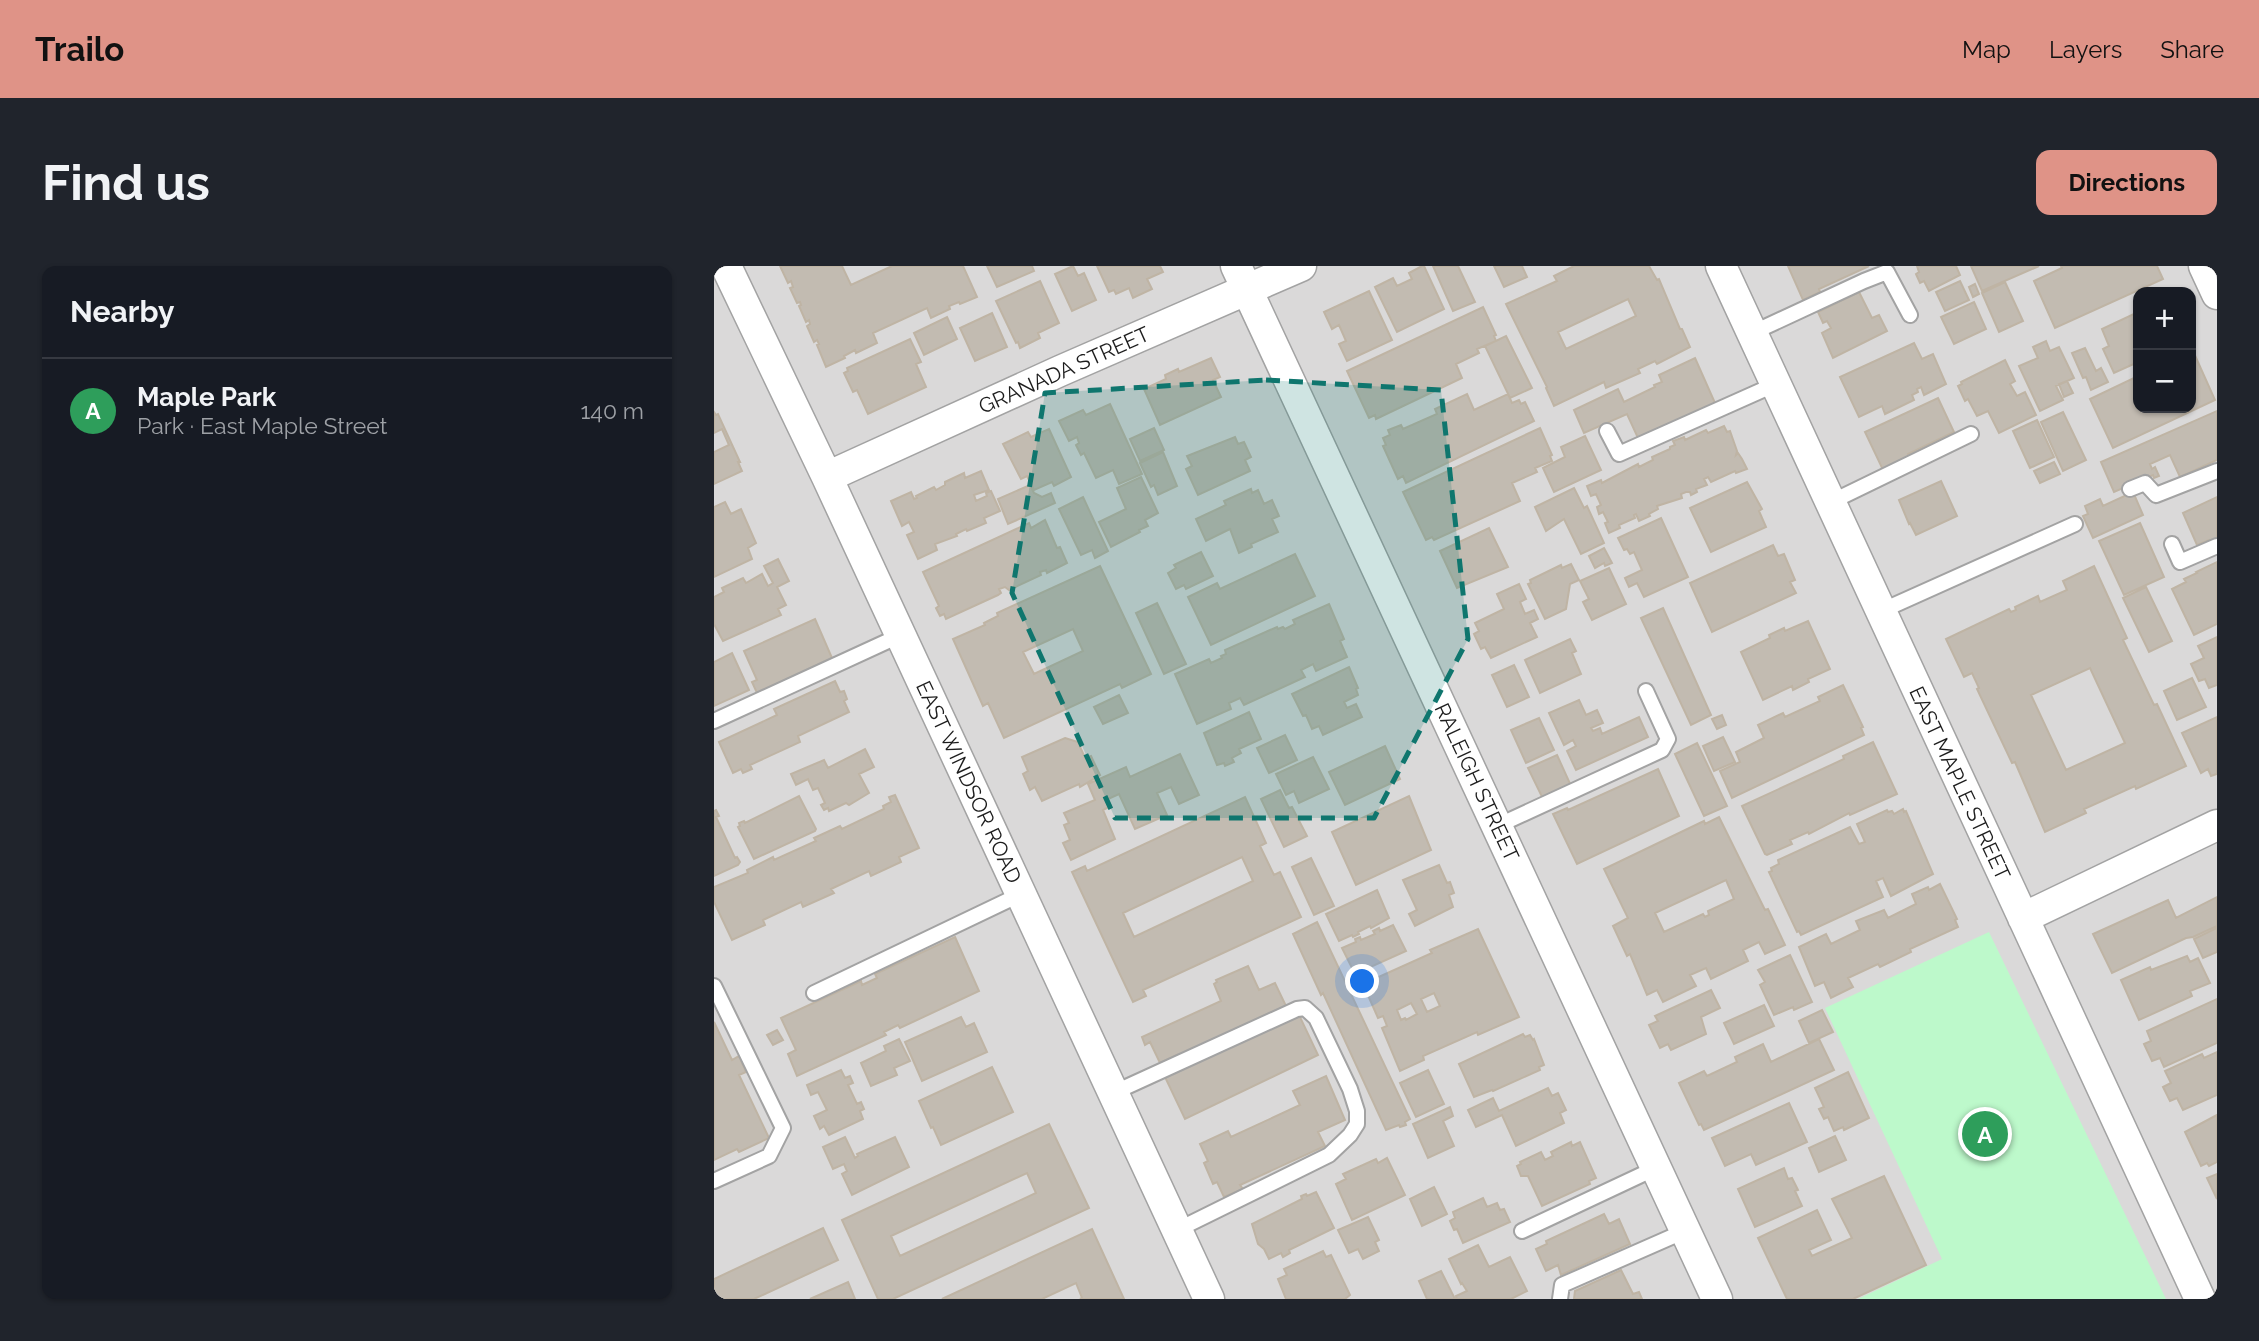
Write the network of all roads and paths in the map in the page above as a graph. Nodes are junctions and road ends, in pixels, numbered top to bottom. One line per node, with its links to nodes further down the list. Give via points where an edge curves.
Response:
1 (726, 266): 13 (street, EAST WINDSOR ROAD)
2 (1301, 266): 5 (street, GRANADA STREET)
3 (1721, 266): 8 (street, EAST MAPLE STREET)
4 (2204, 266): 6 (street)
5 (1242, 278): 13 (street, GRANADA STREET, via 1060,371); 24 (street, RALEIGH STREET)
6 (2217, 294)
7 (1910, 315): 8 (lane, via 1887,272)
8 (1752, 334): 9 (street, EAST MAPLE STREET)
9 (1776, 384): 10 (lane, via 1619,454); 15 (street, EAST MAPLE STREET)
10 (1607, 431)
11 (1971, 434): 15 (lane)
12 (2217, 471): 14 (lane, via 2156,495 2145,483)
13 (827, 477): 20 (street, EAST WINDSOR ROAD)
14 (2130, 489)
15 (1830, 502): 19 (street, EAST MAPLE STREET)
16 (2076, 524): 19 (lane)
17 (2172, 544): 18 (lane, via 2180,562)
18 (2217, 546)
19 (1881, 611): 26 (street, EAST MAPLE STREET)
20 (901, 635): 22 (lane); 25 (street, EAST WINDSOR ROAD)
21 (1646, 691): 24 (lane, via 1668,739 1662,750)
22 (714, 721)
23 (2217, 825): 26 (street)
24 (1497, 827): 30 (street, RALEIGH STREET)
25 (1021, 894): 28 (lane); 29 (street, EAST WINDSOR ROAD)
26 (2023, 918): 38 (street, EAST MAPLE STREET)
27 (714, 986): 31 (lane, via 783,1128 769,1156)
28 (814, 993)
29 (1113, 1093): 32 (street, EAST WINDSOR ROAD); 32 (lane, via 1305,1008 1316,1018 1350,1089 1357,1124 1329,1155)
30 (1656, 1168): 33 (lane); 34 (street, RALEIGH STREET)
31 (714, 1181)
32 (1177, 1230): 35 (street, EAST WINDSOR ROAD)
33 (1522, 1231)
34 (1685, 1231): 36 (lane, via 1562,1285); 37 (street, RALEIGH STREET)
35 (1209, 1299)
36 (1560, 1299)
37 (1717, 1299)
38 (2200, 1299)

